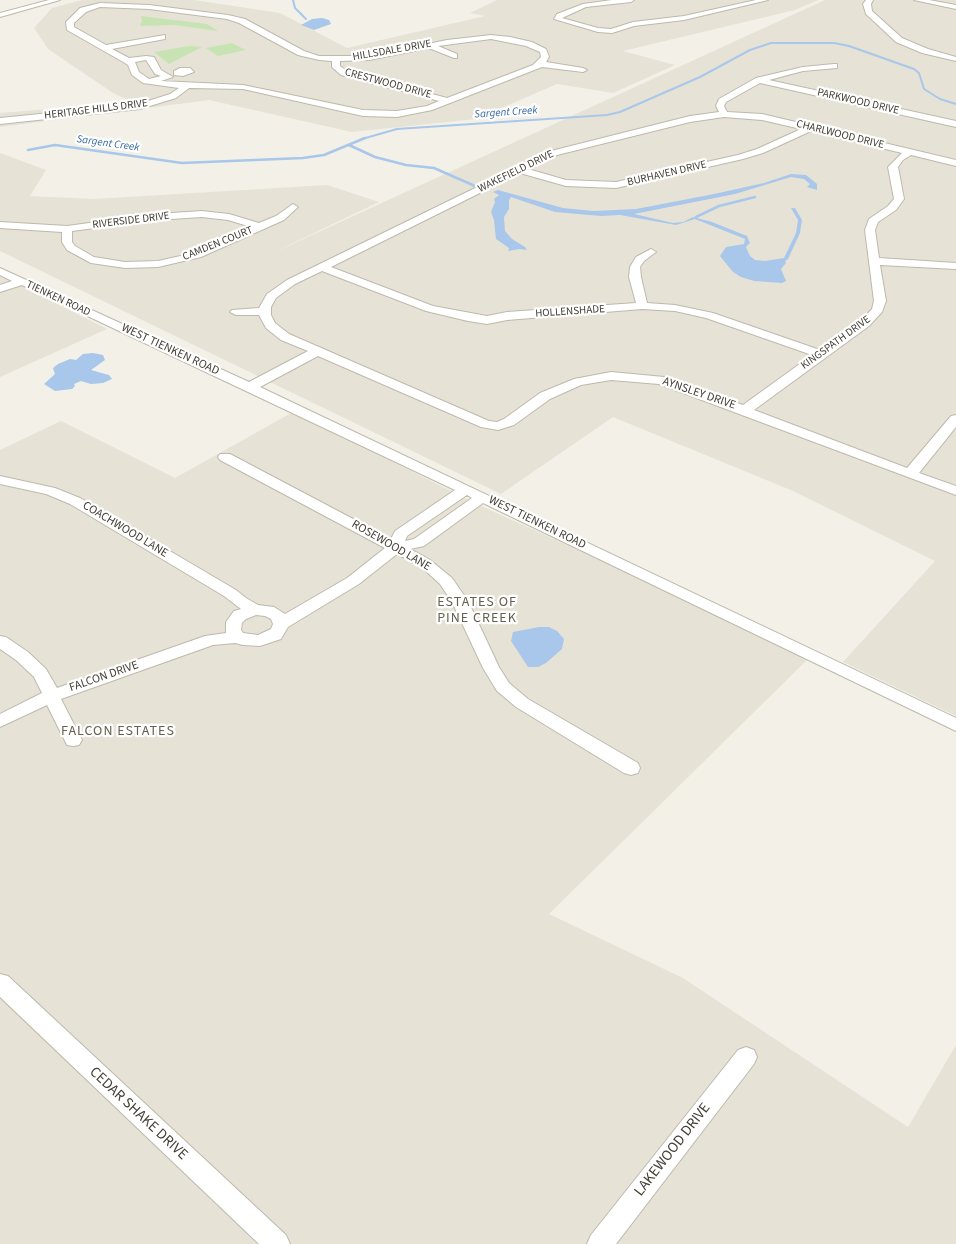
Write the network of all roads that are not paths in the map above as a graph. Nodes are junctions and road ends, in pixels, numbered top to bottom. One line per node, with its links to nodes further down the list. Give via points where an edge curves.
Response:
1 (58, 0): 7 (street)
2 (631, 0): 3 (street, via 585,5 558,17 566,22 609,31)
3 (765, 0)
4 (870, 0): 12 (street, via 867,4 870,12 899,40)
5 (917, 0): 6 (street)
6 (956, 7)
7 (0, 15)
8 (162, 37): 10 (street)
9 (429, 46): 11 (street); 13 (street, HILLSDALE DRIVE, via 369,58); 15 (street, HILLSDALE DRIVE, via 480,37 510,39 540,48 545,57)
10 (104, 48): 13 (street, HILLSDALE DRIVE, via 69,25 86,8 100,5 149,7 228,17 301,53); 14 (street, HILLSDALE DRIVE)
11 (454, 56)
12 (956, 59)
13 (336, 60): 23 (street, CRESTWOOD DRIVE, via 336,67 344,74)
14 (128, 61): 19 (street, via 151,59 158,72); 21 (street, HILLSDALE DRIVE, via 138,77)
15 (541, 64): 17 (street); 23 (street)
16 (834, 66): 20 (street, via 803,68)
17 (583, 70)
18 (181, 74): 19 (street)
19 (169, 77): 21 (street)
20 (759, 80): 24 (street, via 722,101 720,106); 26 (street, PARKWOOD DRIVE)
21 (149, 82): 22 (street)
22 (187, 86): 23 (street, via 242,87 374,114 419,111); 25 (street, HERITAGE HILLS DRIVE, via 173,96 140,106)
23 (449, 101)
24 (724, 114): 27 (street, CHARLWOOD DRIVE, via 762,117); 30 (street, WAKEFIELD DRIVE, via 562,150)
25 (0, 121)
26 (956, 124)
27 (811, 128): 28 (street, CHARLWOOD DRIVE); 30 (street, BURHAVEN DRIVE, via 740,157 616,185 566,183)
28 (909, 152): 29 (street, CHARLWOOD DRIVE); 36 (street, KINGSPATH DRIVE, via 893,167 899,199 871,225)
29 (956, 163)
30 (519, 170): 38 (street, WAKEFIELD DRIVE)
31 (293, 207): 33 (street, CAMDEN COURT, via 280,218)
32 (0, 226): 34 (street, RIVERSIDE DRIVE)
33 (260, 227): 34 (street, RIVERSIDE DRIVE, via 229,218 189,214); 34 (street, CAMDEN COURT, via 197,255 173,262 140,265 108,264 86,258 67,242)
34 (67, 229)
35 (651, 252): 43 (street, via 635,267)
36 (874, 261): 37 (street); 48 (street, KINGSPATH DRIVE, via 880,301 878,310)
37 (956, 266)
38 (321, 267): 43 (street, HOLLENSHADE, via 430,309 487,320); 44 (street, WAKEFIELD DRIVE, via 271,296)
39 (0, 271): 40 (street, TIENKEN ROAD)
40 (17, 280): 41 (street); 42 (street); 46 (street, TIENKEN ROAD)
41 (0, 283)
42 (0, 289)
43 (642, 306): 48 (street, HOLLENSHADE, via 692,310)
44 (265, 311): 45 (street); 47 (street, via 270,325)
45 (236, 312)
46 (116, 325): 49 (street, WEST TIENKEN ROAD)
47 (312, 349): 49 (street); 50 (street, AYNSLEY DRIVE, via 486,424 498,426 562,387 611,376 660,380)
48 (820, 354): 50 (street, KINGSPATH DRIVE)
49 (244, 384): 55 (street, WEST TIENKEN ROAD)
50 (745, 410): 53 (street, AYNSLEY DRIVE)
51 (956, 418): 53 (street)
52 (225, 457): 58 (street, ROSEWOOD LANE)
53 (910, 474): 56 (street, AYNSLEY DRIVE)
54 (0, 480): 59 (street, COACHWOOD LANE, via 50,491 75,501 230,593)
55 (466, 490): 57 (street, WEST TIENKEN ROAD); 58 (street, via 400,534)
56 (956, 491)
57 (483, 498): 58 (street, via 418,543); 64 (street, WEST TIENKEN ROAD)
58 (396, 547): 60 (street, via 353,581 305,608); 66 (street, ROSEWOOD LANE, via 425,563 446,581 460,601 503,687 522,703)
59 (241, 618): 60 (street); 60 (street, via 251,641 275,634); 62 (street, FALCON DRIVE, via 211,640)
60 (277, 619)
61 (0, 640): 62 (street, via 40,673)
62 (51, 696): 63 (street, FALCON DRIVE); 65 (street)
63 (0, 721)
64 (956, 725)
65 (73, 740)
66 (631, 768)
67 (0, 983): 69 (street, CEDAR SHAKE DRIVE)
68 (746, 1057): 70 (street, LAKEWOOD DRIVE)
69 (278, 1244)
70 (600, 1244)

